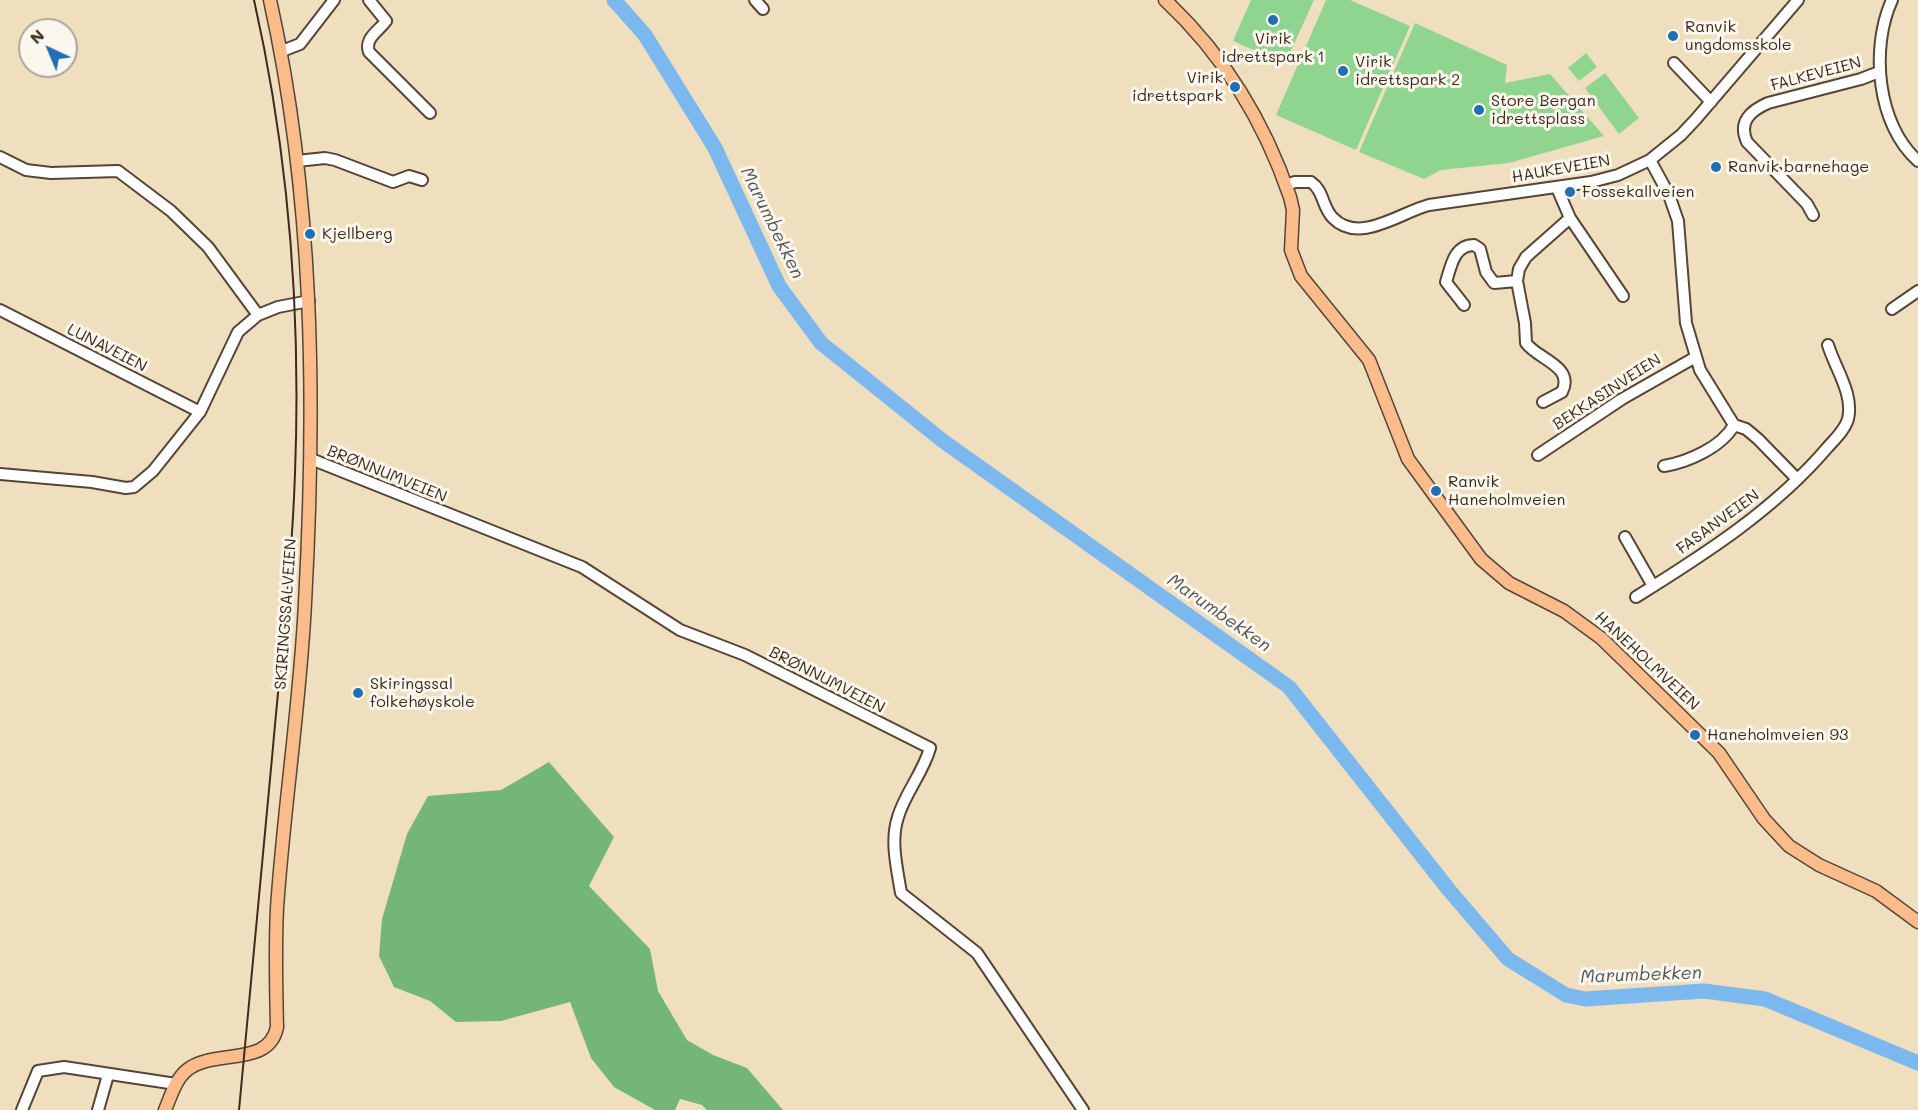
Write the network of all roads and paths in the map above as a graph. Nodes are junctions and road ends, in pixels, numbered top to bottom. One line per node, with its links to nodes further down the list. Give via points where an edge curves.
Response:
1 (270, 0): 9 (main road, SKIRINGSSALVEIEN)
2 (334, 0): 9 (street, via 300,44)
3 (369, 0): 13 (street, via 386,21 369,39 369,52)
4 (754, 0): 8 (street)
5 (1165, 0): 19 (main road, HANEHOLMVEIEN, via 1204,39 1235,81)
6 (1798, 0): 12 (street, HAUKEVEIEN)
7 (1892, 0): 11 (street, via 1881,38)
8 (763, 9)
9 (282, 51): 16 (main road, SKIRINGSSALVEIEN)
10 (1674, 63): 12 (street)
11 (1880, 72): 17 (street, via 1894,126); 21 (street, FALKEVEIEN, via 1768,103 1756,108 1744,123 1747,142)
12 (1711, 102): 15 (street, HAUKEVEIEN, via 1681,135)
13 (430, 113)
14 (0, 157): 30 (street, via 26,170 118,171 171,211 208,247)
15 (1650, 160): 20 (street, HAUKEVEIEN, via 1618,175); 32 (street, via 1678,221 1683,303)
16 (297, 161): 18 (street, via 335,160 393,183 409,176); 26 (main road, SKIRINGSSALVEIEN)
17 (1918, 161)
18 (422, 180)
19 (1286, 185): 20 (street, HAUKEVEIEN, via 1311,182 1319,189 1333,218 1354,229 1372,227 1430,205); 44 (main road, HANEHOLMVEIEN, via 1293,210 1292,255 1301,276 1369,360 1408,459 1481,559 1509,583 1564,611 1602,639 1713,747 1764,819 1789,846 1813,862 1876,891)
20 (1557, 188): 22 (street)
21 (1813, 215)
22 (1570, 218): 23 (street, via 1526,257); 25 (street)
23 (1517, 281): 27 (street, via 1494,283 1486,272 1480,249 1464,247 1456,254 1446,282); 33 (street, via 1526,343 1558,367 1563,376 1562,392)
24 (1918, 291): 28 (street)
25 (1623, 296)
26 (309, 301): 30 (street); 37 (main road, SKIRINGSSALVEIEN)
27 (1464, 305)
28 (1892, 309)
29 (0, 310): 34 (street, LUNAVEIEN)
30 (258, 315): 34 (street, via 232,340)
31 (1828, 345): 40 (street, FASANVEIEN, via 1850,405 1847,421 1807,472)
32 (1694, 358): 35 (street); 36 (street, BEKKASINVEIEN, via 1622,399)
33 (1543, 402)
34 (200, 412): 39 (street, via 153,471 134,487)
35 (1734, 425): 38 (street, via 1725,437 1690,459); 40 (street, via 1758,439)
36 (1538, 455)
37 (311, 459): 46 (main road, SKIRINGSSALVEIEN, via 305,606 277,910 277,1027 272,1042 260,1051 200,1062); 50 (street, BRØNNUMVEIEN, via 582,567 680,630 745,655 930,748 898,817 895,856 901,893 977,953)
38 (1664, 466)
39 (0, 474)
40 (1797, 479): 42 (street, FASANVEIEN, via 1738,530)
41 (1625, 537): 42 (street)
42 (1653, 586): 43 (street, FASANVEIEN)
43 (1636, 597)
44 (1918, 922)
45 (108, 1075): 46 (street); 47 (street, via 64,1068 38,1071); 48 (street)
46 (176, 1084): 49 (main road)
47 (22, 1110)
48 (98, 1110)
49 (165, 1110)
50 (1083, 1110)

